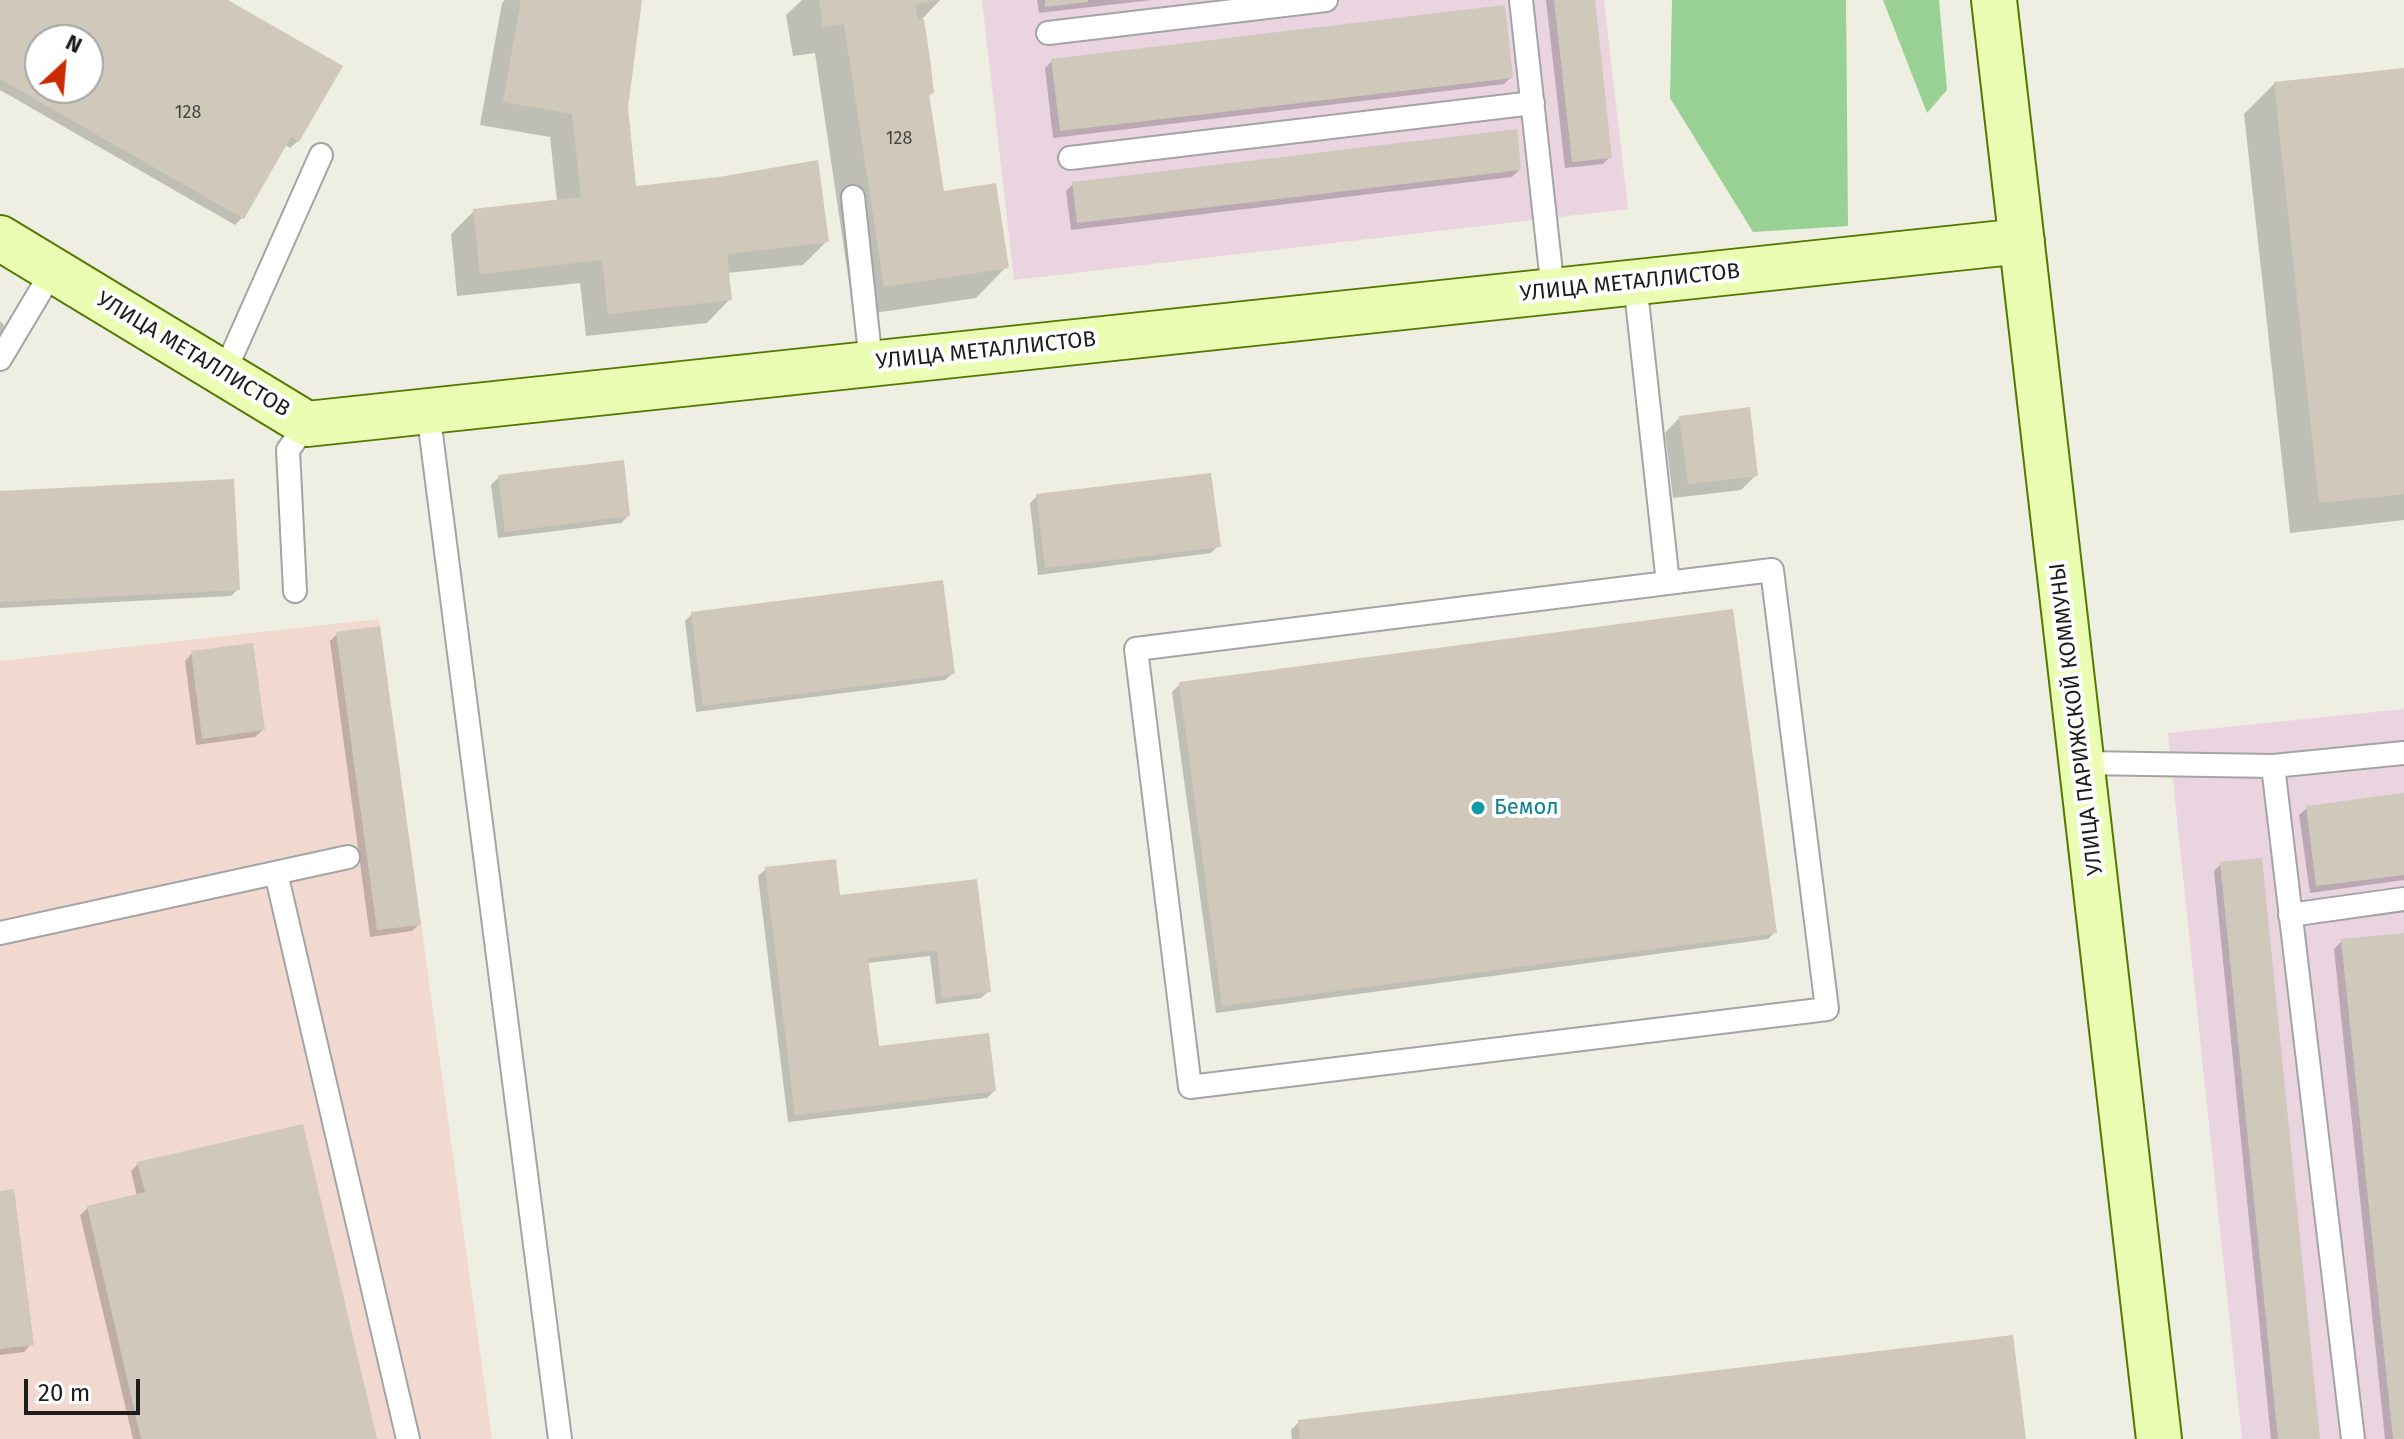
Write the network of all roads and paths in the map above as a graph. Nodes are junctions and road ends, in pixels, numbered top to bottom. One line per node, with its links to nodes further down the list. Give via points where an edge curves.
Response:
1 (1326, 0): 4 (lane)
2 (1521, 0): 5 (lane)
3 (1994, 0): 10 (street, УЛИЦА ПАРИЖСКОЙ КОММУНЫ)
4 (1048, 33)
5 (1533, 103): 7 (lane); 13 (lane)
6 (321, 155): 16 (lane)
7 (1070, 158)
8 (853, 197): 15 (lane)
9 (0, 238): 11 (street, УЛИЦА МЕТАЛЛИСТОВ)
10 (2022, 241): 12 (street, УЛИЦА МЕТАЛЛИСТОВ); 22 (street, УЛИЦА ПАРИЖСКОЙ КОММУНЫ)
11 (53, 270): 14 (lane); 16 (street, УЛИЦА МЕТАЛЛИСТОВ)
12 (1635, 282): 13 (street, УЛИЦА МЕТАЛЛИСТОВ); 19 (lane)
13 (1553, 291): 15 (street, УЛИЦА МЕТАЛЛИСТОВ)
14 (0, 359)
15 (871, 363): 17 (street, УЛИЦА МЕТАЛЛИСТОВ)
16 (224, 373): 18 (street, УЛИЦА МЕТАЛЛИСТОВ)
17 (428, 411): 18 (street, УЛИЦА МЕТАЛЛИСТОВ); 30 (lane)
18 (307, 424): 20 (lane, via 288,450)
19 (1668, 583): 19 (lane, via 1772,570 1827,1009 1190,1087 1136,649)
20 (295, 591)
21 (2404, 753): 23 (lane)
22 (2083, 763): 23 (lane); 31 (street, УЛИЦА ПАРИЖСКОЙ КОММУНЫ)
23 (2273, 766): 27 (lane)
24 (348, 857): 25 (lane)
25 (276, 873): 28 (lane); 29 (lane)
26 (2404, 899): 27 (lane)
27 (2290, 915): 32 (lane)
28 (0, 933)
29 (408, 1439)
30 (560, 1439)
31 (2159, 1439)
32 (2353, 1439)

